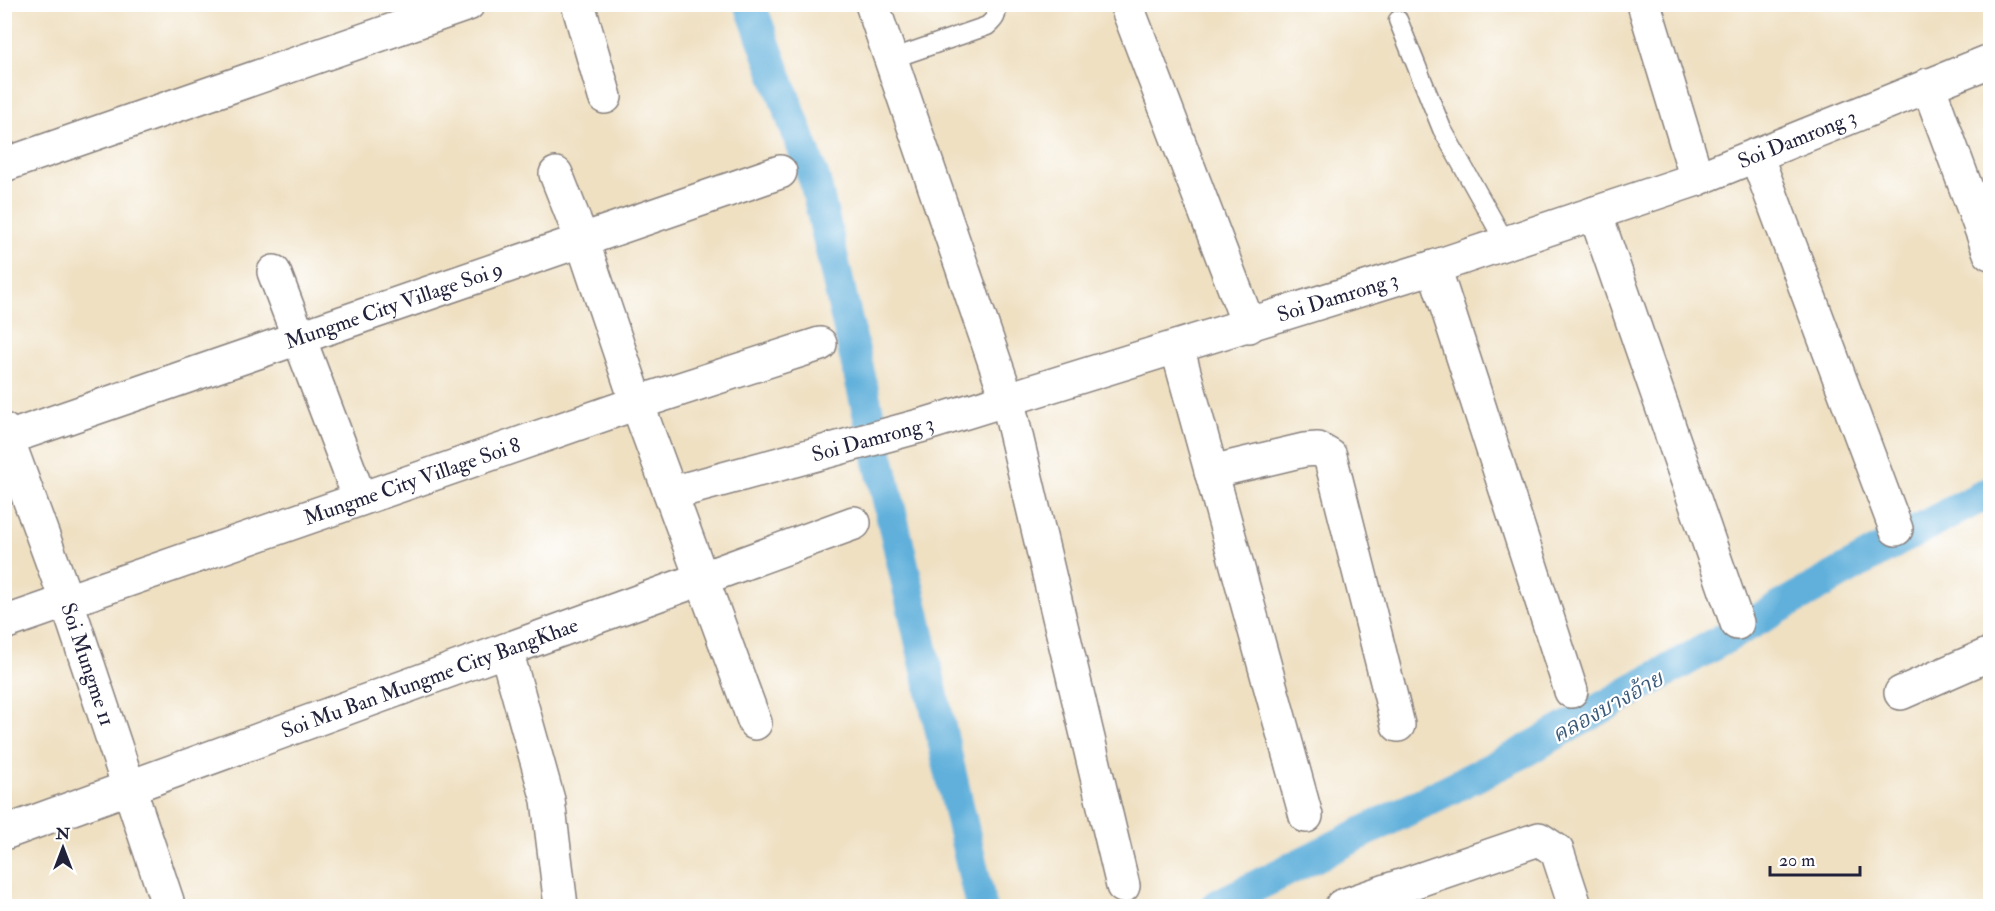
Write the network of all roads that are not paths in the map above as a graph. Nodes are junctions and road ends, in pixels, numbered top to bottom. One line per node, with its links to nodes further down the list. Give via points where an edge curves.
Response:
1 (468, 4): 13 (street)
2 (578, 4): 11 (street)
3 (872, 4): 8 (street)
4 (995, 4): 8 (lane, via 994,20 987,27)
5 (1126, 4): 23 (street)
6 (1644, 4): 16 (street)
7 (1398, 20): 19 (lane, via 1442,129)
8 (891, 59): 27 (street)
9 (1990, 61): 10 (street, Soi Damrong 3)
10 (1928, 85): 12 (street, Soi Damrong 3); 20 (street)
11 (605, 97)
12 (1756, 155): 16 (street, Soi Damrong 3); 34 (street)
13 (4, 165)
14 (780, 172): 18 (street, Mungme City Village Soi 9)
15 (556, 174): 18 (street)
16 (1698, 179): 17 (street, Soi Damrong 3)
17 (1595, 213): 19 (street, Soi Damrong 3); 38 (street)
18 (582, 240): 24 (street, Mungme City Village Soi 9); 28 (street)
19 (1505, 242): 21 (street, Soi Damrong 3)
20 (1990, 254)
21 (1434, 267): 23 (street, Soi Damrong 3); 41 (street)
22 (274, 272): 24 (street)
23 (1249, 326): 26 (street, Soi Damrong 3)
24 (299, 338): 29 (street, Mungme City Village Soi 9); 32 (street)
25 (820, 344): 28 (street, Mungme City Village Soi 8)
26 (1177, 347): 27 (street, Soi Damrong 3); 30 (street)
27 (1007, 398): 31 (street, Soi Damrong 3); 48 (street)
28 (637, 403): 31 (street); 32 (street, Mungme City Village Soi 8)
29 (6, 434): 36 (street, Soi Mungme 11)
30 (1211, 472): 44 (street, via 1304,450 1318,449 1330,456); 46 (street)
31 (672, 494): 35 (street)
32 (360, 499): 36 (street, Mungme City Village Soi 8)
33 (854, 523): 35 (street, Soi Mu Ban Mungme City BangKhae)
34 (1896, 529)
35 (703, 580): 39 (street, Soi Mu Ban Mungme City BangKhae); 43 (street)
36 (67, 602): 37 (street, Mungme City Village Soi 8); 45 (street, Soi Mungme 11)
37 (4, 623)
38 (1737, 623)
39 (506, 650): 45 (street, Soi Mu Ban Mungme City BangKhae); 50 (street, via 548,800)
40 (1990, 654): 42 (street)
41 (1571, 691)
42 (1901, 693)
43 (755, 723)
44 (1398, 725)
45 (129, 788): 47 (street, Soi Mu Ban Mungme City BangKhae); 49 (street, Soi Mungme 11)
46 (1306, 816)
47 (4, 833)
48 (1123, 886)
49 (167, 902)
50 (561, 906)
51 (1342, 906): 52 (street, via 1539,839 1557,851)
52 (1575, 906)

